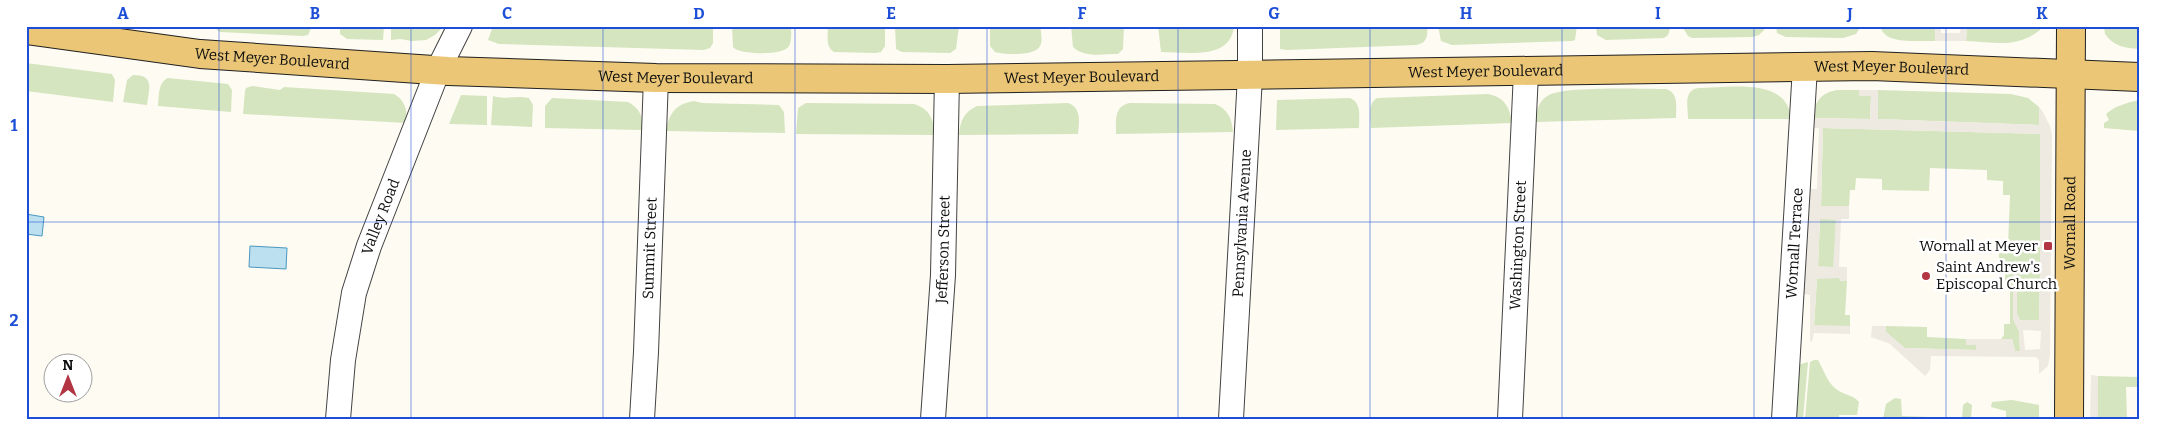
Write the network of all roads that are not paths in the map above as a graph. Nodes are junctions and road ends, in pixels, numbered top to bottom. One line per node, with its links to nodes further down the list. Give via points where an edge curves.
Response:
1 (460, 26): 6 (street, Valley Road)
2 (1250, 26): 9 (street, Pennsylvania Avenue)
3 (2071, 26): 8 (main road, Wornall Road)
4 (26, 30): 6 (main road, West Meyer Boulevard, via 200,54)
5 (1805, 67): 7 (main road, West Meyer Boulevard); 8 (main road, West Meyer Boulevard, via 1872,66); 18 (street, Wornall Terrace)
6 (438, 70): 11 (main road, West Meyer Boulevard); 13 (street, Valley Road, via 369,246 354,293)
7 (1526, 72): 9 (main road, West Meyer Boulevard); 17 (street, Washington Street)
8 (2071, 74): 10 (main road, West Meyer Boulevard); 19 (main road, Wornall Road)
9 (1250, 76): 12 (main road, West Meyer Boulevard); 16 (street, Pennsylvania Avenue)
10 (2139, 77)
11 (656, 78): 12 (main road, West Meyer Boulevard); 14 (street, Summit Street)
12 (947, 79): 15 (street, Jefferson Street, via 943,275)
13 (338, 419)
14 (642, 419)
15 (933, 419)
16 (1231, 419)
17 (1510, 419)
18 (1784, 419)
19 (2069, 419)

